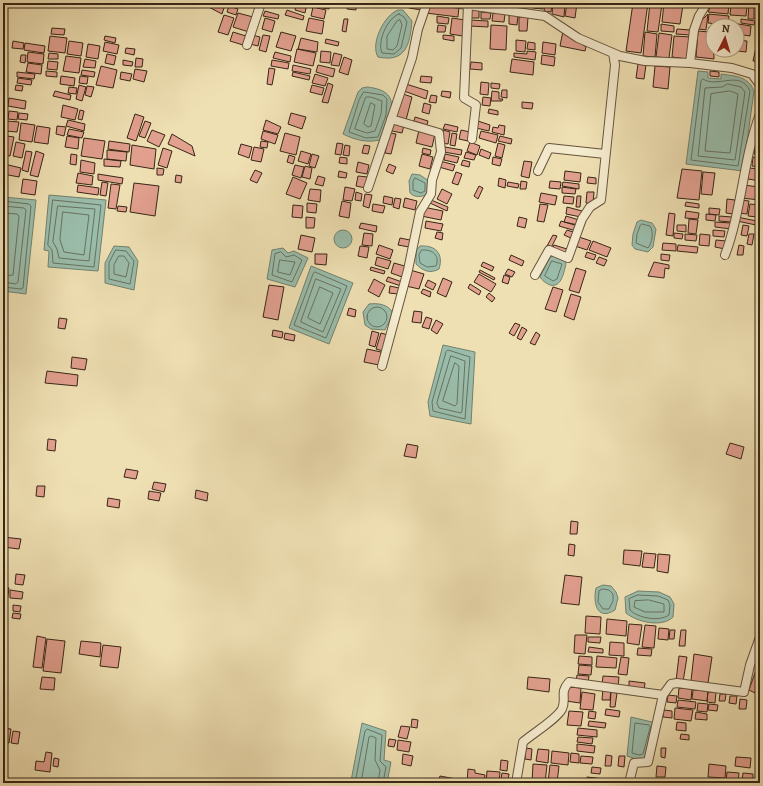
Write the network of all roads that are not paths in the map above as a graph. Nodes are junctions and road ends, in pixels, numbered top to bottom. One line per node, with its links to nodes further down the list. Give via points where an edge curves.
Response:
1 (261, 3): 7 (street)
2 (427, 3): 12 (street)
3 (453, 3): 5 (street)
4 (707, 3): 9 (street, via 694,30)
5 (468, 5): 6 (street); 13 (street, via 464,98 476,105)
6 (491, 5): 8 (street, via 545,16 578,38)
7 (247, 45)
8 (613, 53): 9 (street, via 646,61); 14 (street, via 615,65)
9 (690, 63): 10 (street, via 732,68 752,74)
10 (760, 85)
11 (760, 114): 17 (street)
12 (391, 119): 16 (street); 19 (street, via 438,133 441,152 432,180 431,194 420,212 408,270)
13 (472, 139)
14 (605, 154): 15 (street, via 549,148); 18 (street, via 601,200 590,207 582,219 568,258 549,250)
15 (538, 171)
16 (368, 188)
17 (725, 255)
18 (535, 275)
19 (382, 366)
20 (760, 637): 21 (street, via 744,692 676,683 671,684)
21 (664, 695): 22 (street, via 569,682 563,689 562,708 556,716 523,742); 23 (street, via 648,762 634,763)
22 (516, 783)
23 (629, 783)

